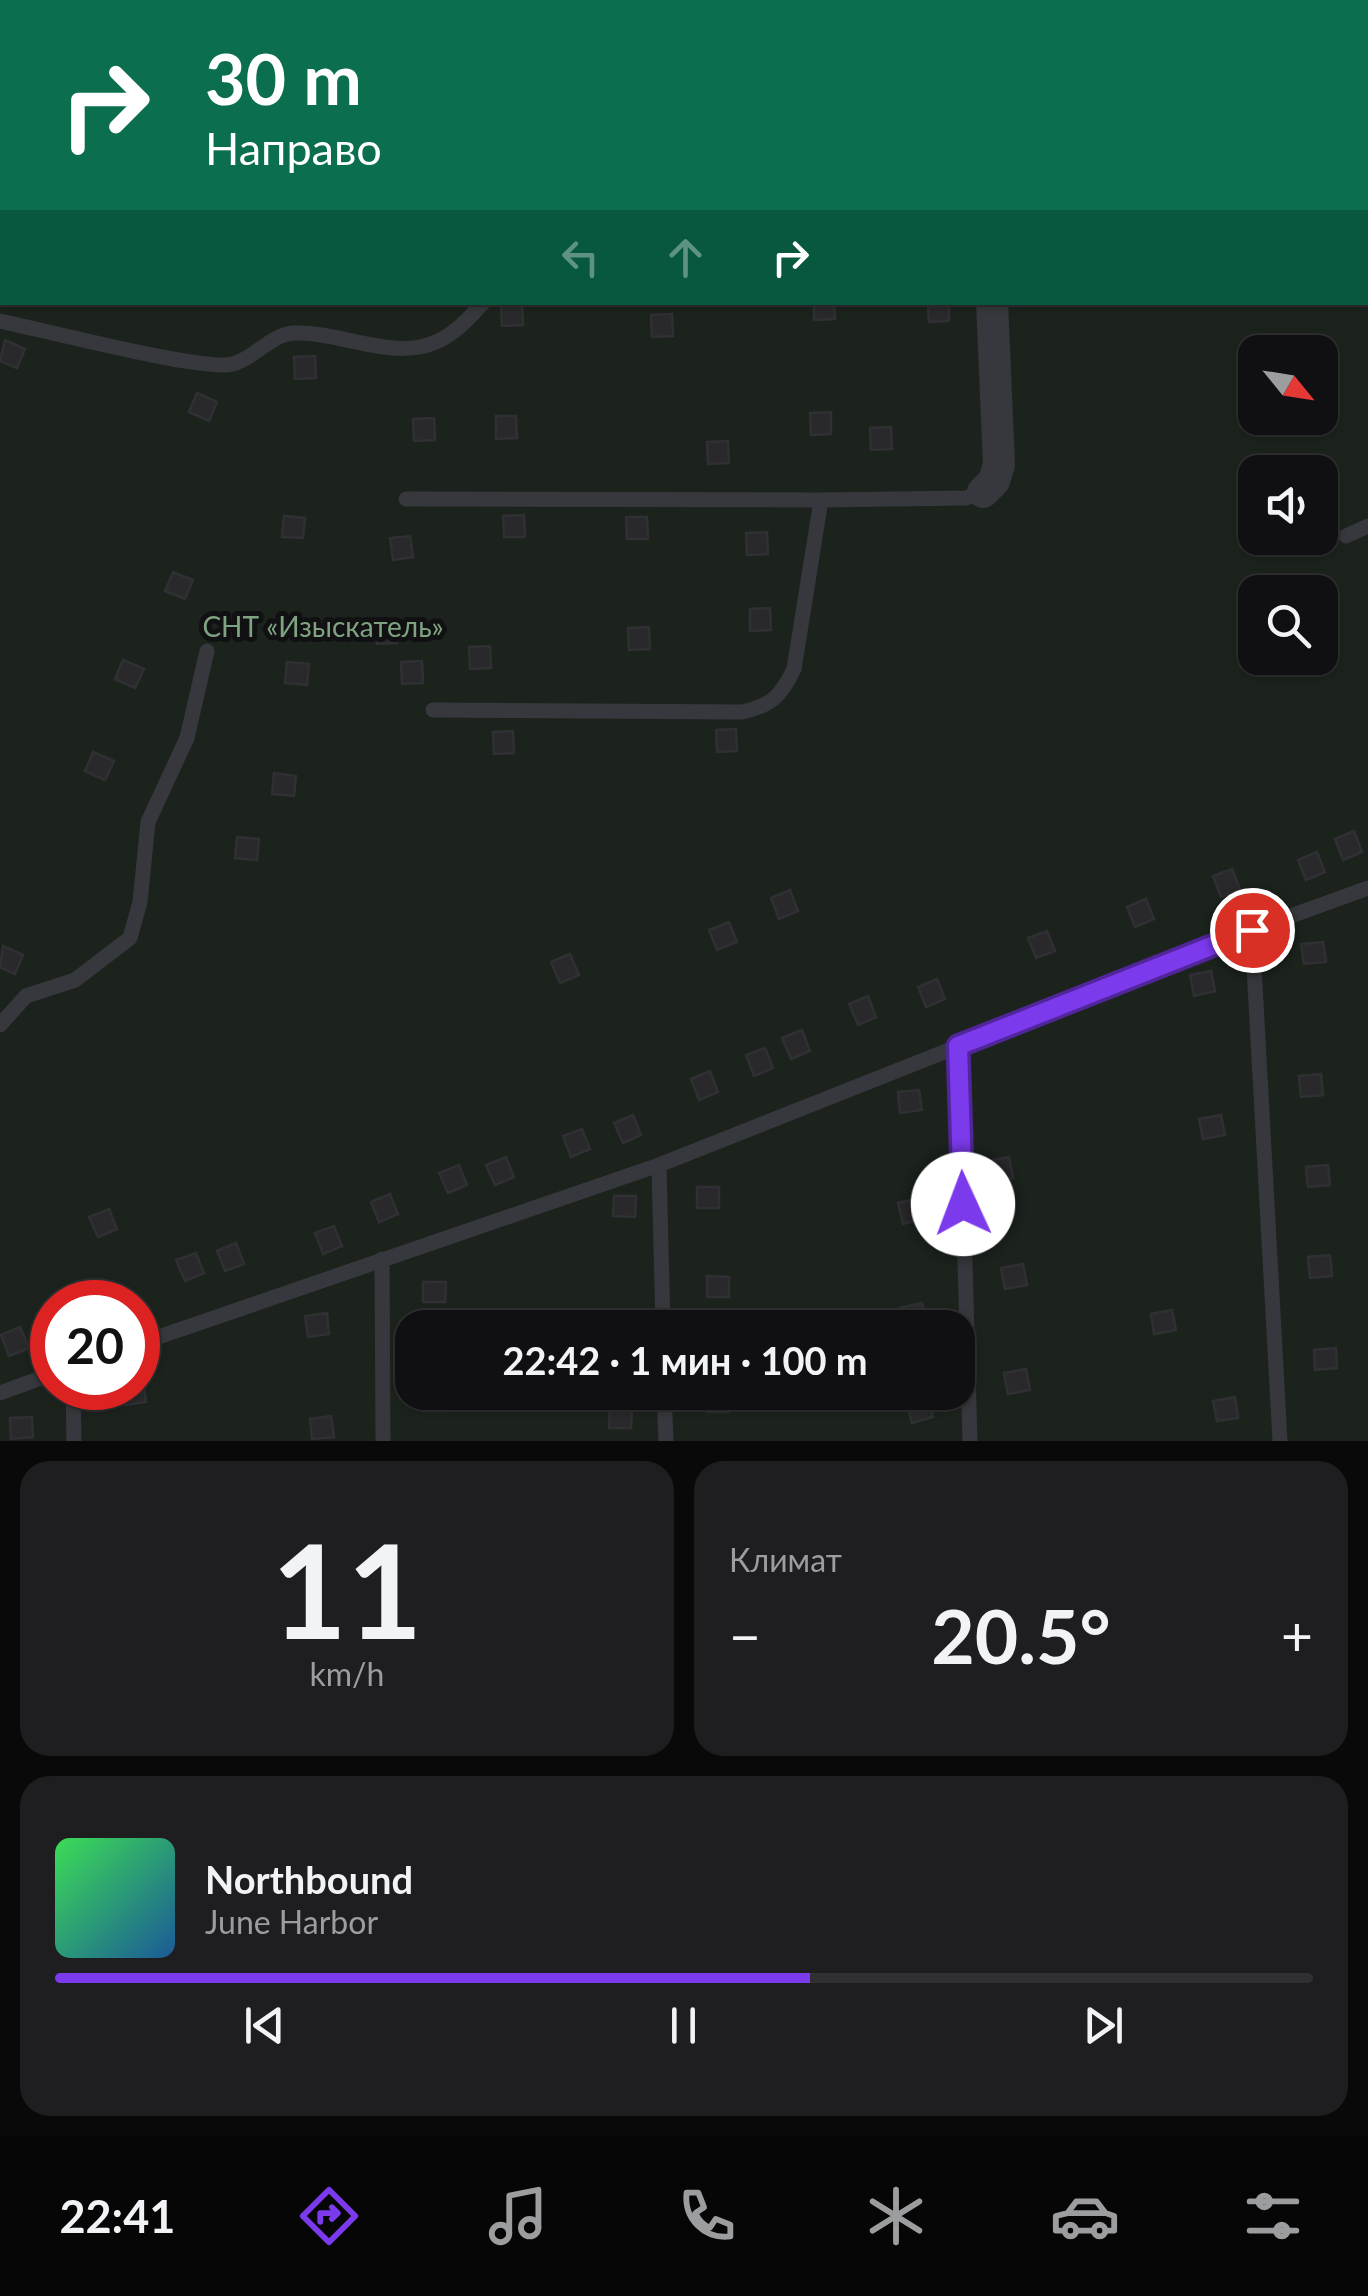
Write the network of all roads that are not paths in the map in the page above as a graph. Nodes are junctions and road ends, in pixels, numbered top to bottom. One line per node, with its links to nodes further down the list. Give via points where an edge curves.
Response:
1 (481, 305): 3 (lane, via 450,335 423,346 387,348 287,333 232,364)
2 (992, 305): 4 (street, via 999,465)
3 (0, 321)
4 (983, 492): 6 (lane, via 966,498)
5 (406, 499): 6 (lane)
6 (820, 500): 10 (lane, via 794,669 782,694 766,707)
7 (1368, 526): 8 (lane)
8 (1346, 536)
9 (207, 651): 13 (lane, via 187,738 148,822 130,938 75,980 26,996)
10 (433, 710)
11 (1368, 888): 12 (lane)
12 (1252, 930): 14 (lane); 27 (lane)
13 (0, 1025)
14 (958, 1046): 15 (lane); 26 (lane)
15 (658, 1165): 16 (lane); 17 (lane)
16 (382, 1259): 18 (lane); 24 (lane)
17 (662, 1310)
18 (160, 1336)
19 (30, 1382): 20 (lane)
20 (0, 1393)
21 (73, 1410): 23 (lane)
22 (665, 1410): 25 (lane)
23 (74, 1441)
24 (383, 1441)
25 (666, 1441)
26 (970, 1441)
27 (1280, 1441)

